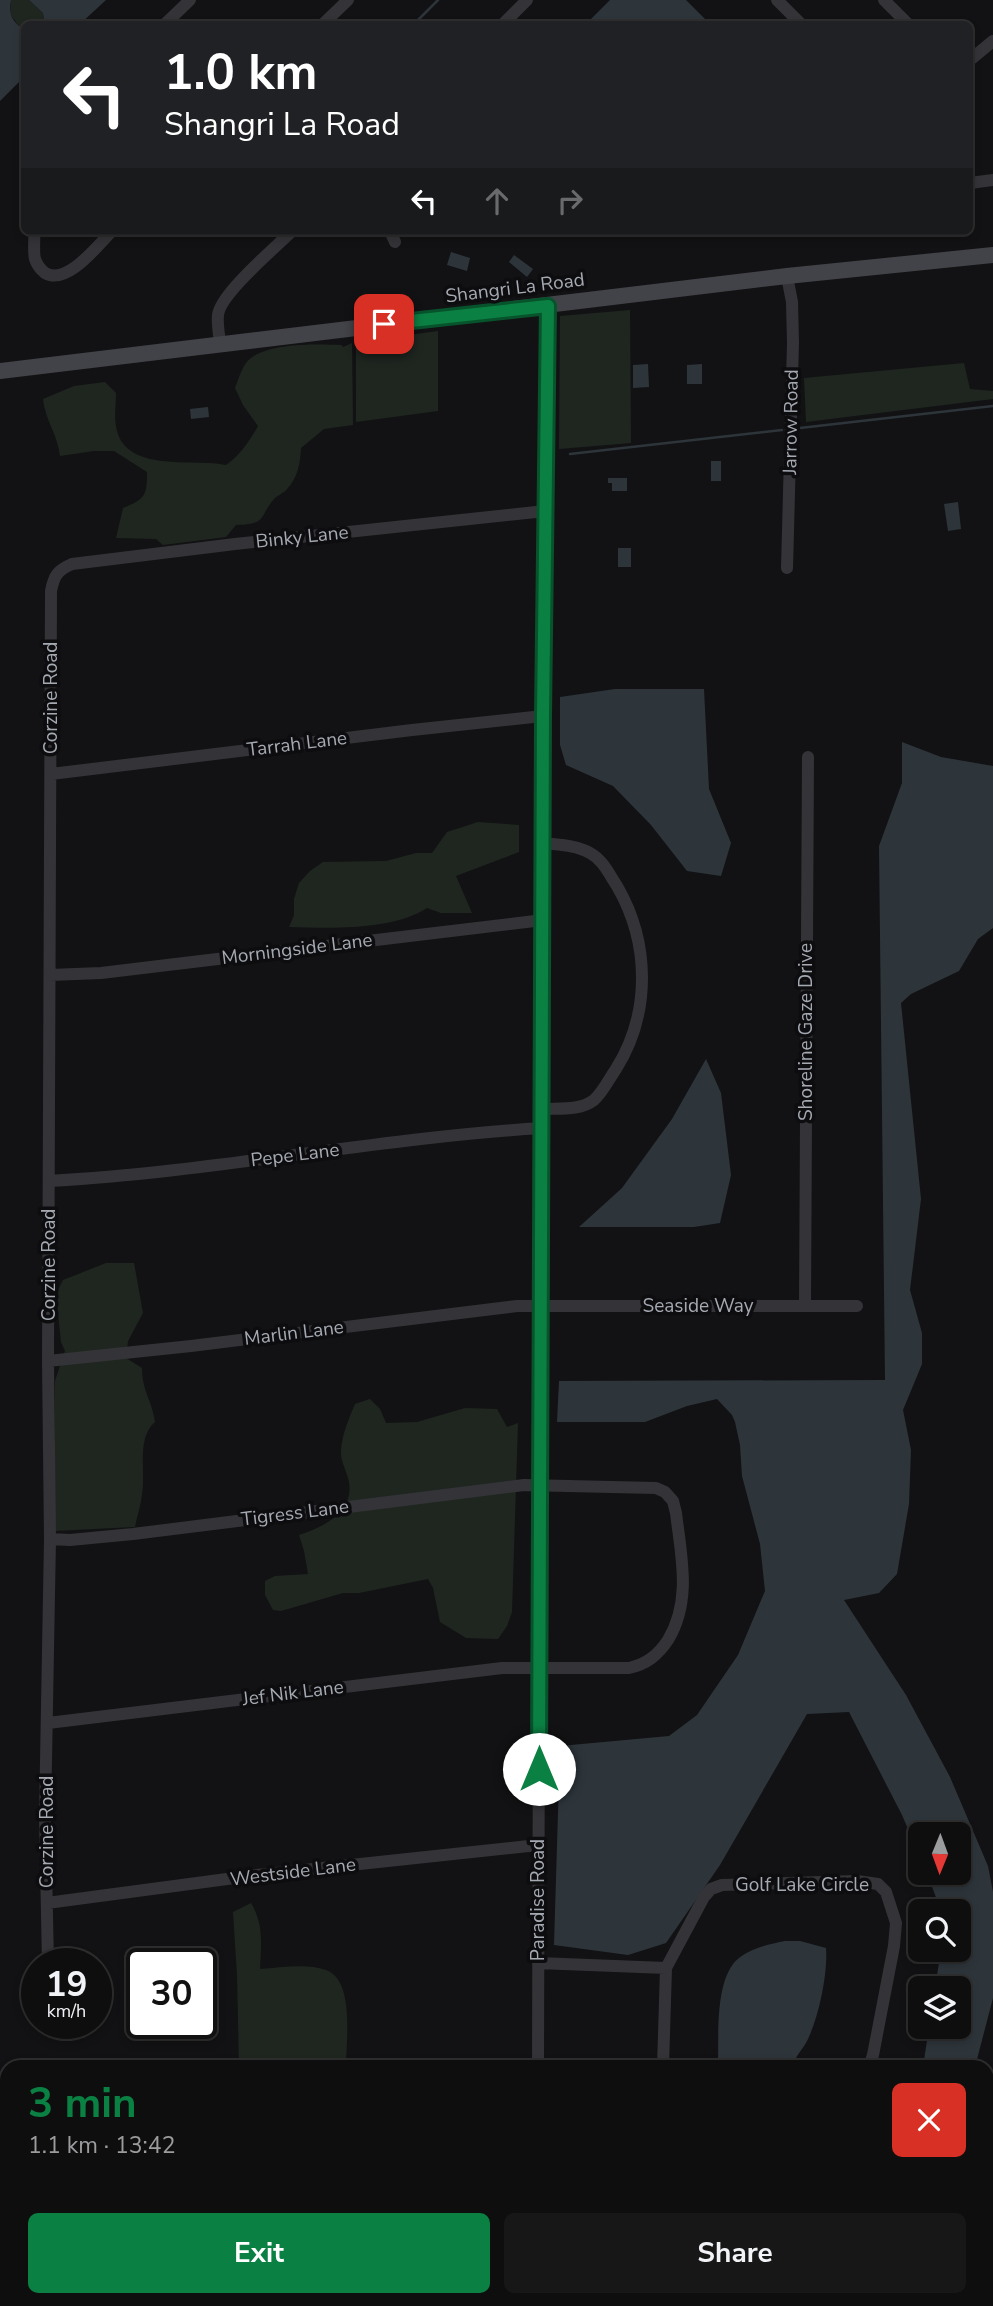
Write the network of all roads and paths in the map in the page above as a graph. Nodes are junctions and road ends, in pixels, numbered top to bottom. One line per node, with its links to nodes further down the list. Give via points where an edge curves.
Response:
1 (190, 0): 6 (street)
2 (348, 0): 7 (street)
3 (527, 0): 8 (street)
4 (777, 0): 9 (street)
5 (884, 0): 10 (street)
6 (168, 21)
7 (326, 21)
8 (506, 21)
9 (798, 21)
10 (905, 21)
11 (993, 41): 12 (street)
12 (973, 58)
13 (993, 180): 14 (street)
14 (973, 183)
15 (34, 235): 16 (street, via 40,269 61,276)
16 (108, 235)
17 (288, 235): 21 (street, via 221,304)
18 (993, 255): 19 (street, Shangri La Road)
19 (787, 276): 20 (street, Shangri La Road); 24 (street, Jarrow Road, via 793,343)
20 (548, 306): 21 (street, Shangri La Road); 23 (street, Paradise Road)
21 (220, 343): 22 (street, Shangri La Road)
22 (0, 371)
23 (545, 511): 25 (street, Binky Lane, via 235,544); 26 (street, Paradise Road)
24 (787, 568)
25 (59, 569): 28 (street, Corzine Road, via 51,591)
26 (543, 716): 28 (street, Tarrah Lane); 29 (street, Paradise Road)
27 (807, 757): 36 (street, Shoreline Gaze Drive)
28 (51, 774): 31 (street, Corzine Road)
29 (543, 843): 30 (street, Paradise Road); 32 (street, via 580,848 606,868 632,918 642,970 633,1034 601,1092 584,1105)
30 (543, 919): 31 (street, Morningside Lane, via 101,973); 32 (street, Paradise Road)
31 (50, 975): 34 (street, Corzine Road)
32 (542, 1109): 33 (street, Paradise Road)
33 (542, 1128): 34 (street, Pepe Lane); 35 (street, Paradise Road)
34 (49, 1181): 38 (street, Corzine Road)
35 (540, 1305): 36 (street, Seaside Way); 38 (street, Marlin Lane); 39 (street, Paradise Road)
36 (805, 1306): 37 (street, Seaside Way)
37 (857, 1306)
38 (48, 1361): 40 (street, Corzine Road)
39 (540, 1486): 40 (street, Tigress Lane, via 120,1535); 41 (street, Paradise Road); 41 (street, Tigress Lane, via 644,1487 666,1492 676,1513 684,1592 676,1624 649,1661 619,1668)
40 (50, 1539): 42 (street, Corzine Road)
41 (539, 1667): 42 (street, Jef Nik Lane); 43 (street, Paradise Road)
42 (48, 1723): 44 (street, Corzine Road)
43 (538, 1845): 44 (street, Westside Lane); 46 (street, Paradise Road)
44 (47, 1903): 45 (street, Corzine Road)
45 (48, 1948)
46 (538, 1963): 47 (street); 48 (street, Paradise Road)
47 (666, 1968): 49 (street, Golf Lake Circle); 50 (street, Golf Lake Circle, via 711,1889 796,1882 878,1884 890,1902 896,1935)
48 (538, 2060)
49 (663, 2060)
50 (871, 2060)

